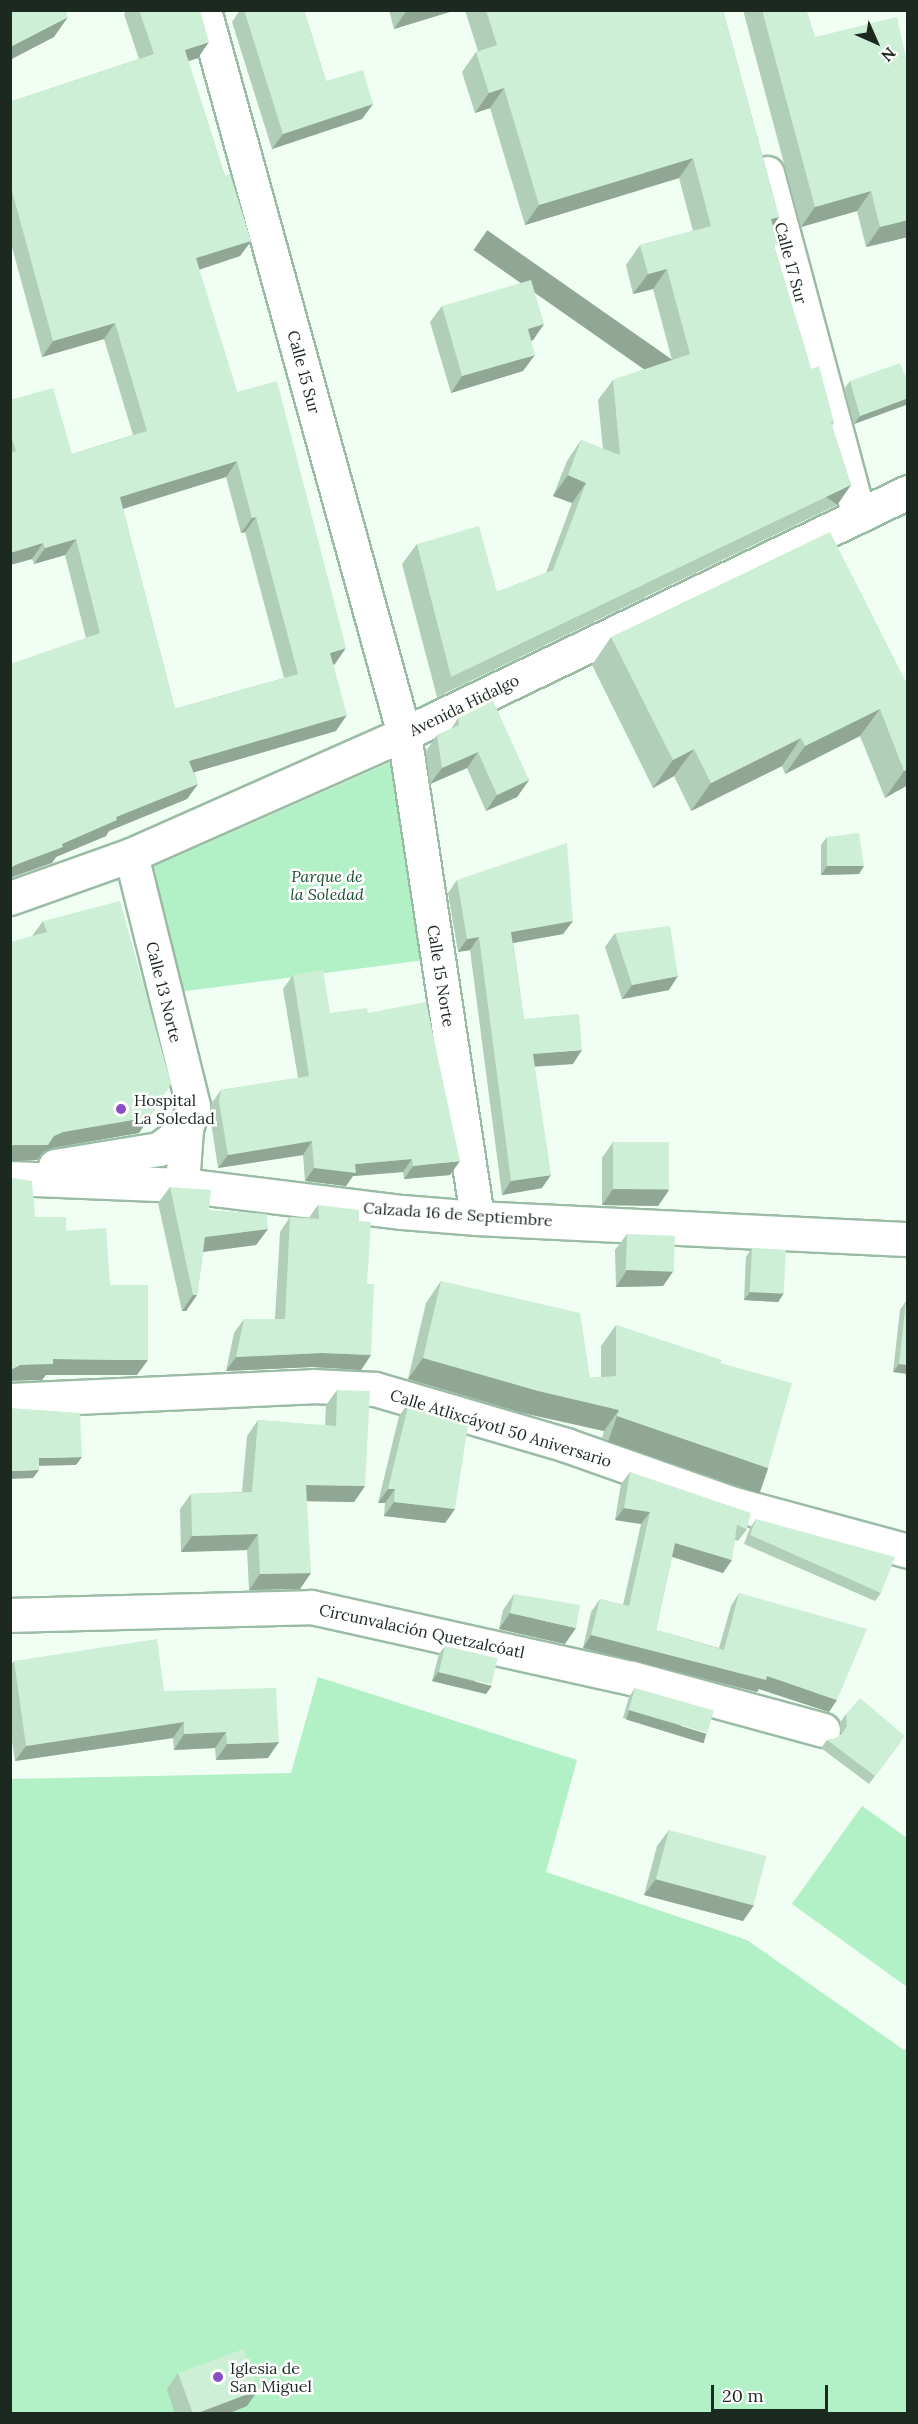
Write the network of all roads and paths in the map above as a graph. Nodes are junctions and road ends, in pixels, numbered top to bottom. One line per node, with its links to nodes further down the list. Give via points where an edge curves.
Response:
1 (204, 10): 5 (street, Calle 15 Sur)
2 (760, 148): 4 (street, Calle 17 Sur)
3 (908, 492): 4 (street, Avenida Hidalgo)
4 (859, 516): 5 (street, Avenida Hidalgo)
5 (404, 734): 6 (street, Avenida Hidalgo); 12 (street, Calle 15 Norte)
6 (131, 855): 7 (street, Avenida Hidalgo); 8 (street, Calle 13 Norte, via 193,1106)
7 (10, 898)
8 (186, 1129): 9 (street, via 159,1149); 11 (street, Calle 13 Norte)
9 (10, 1173)
10 (10, 1178): 11 (street, Calzada 16 de Septiembre)
11 (182, 1185): 12 (street, Calzada 16 de Septiembre)
12 (477, 1218): 13 (street, Calzada 16 de Septiembre)
13 (908, 1239)
14 (10, 1400): 15 (street, Calle Atlixcáyotl 50 Aniversario, via 313,1386 375,1389 566,1445 734,1504)
15 (908, 1551)
16 (10, 1615): 17 (street, Circunvalación Quetzalcóatl, via 311,1607 632,1678)
17 (823, 1730)

